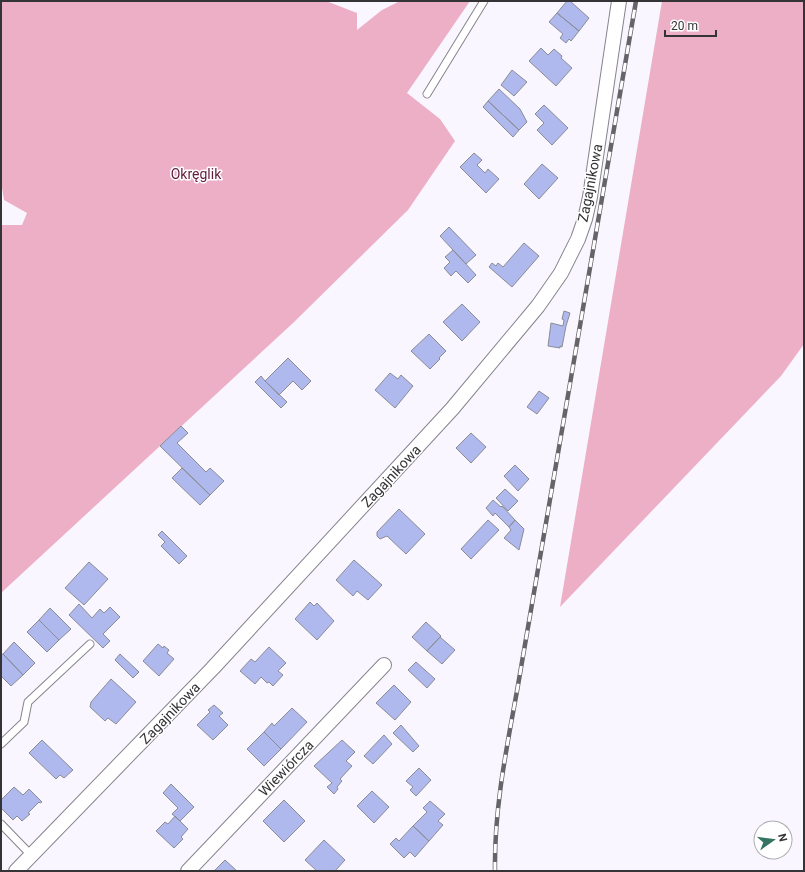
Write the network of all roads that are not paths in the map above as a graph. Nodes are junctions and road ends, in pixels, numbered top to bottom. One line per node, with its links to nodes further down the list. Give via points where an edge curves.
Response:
1 (484, 1): 3 (lane)
2 (619, 1): 8 (street, Zagajnikowa, via 590,197 578,238 561,273 538,306 452,409 212,669)
3 (427, 94)
4 (90, 644): 6 (lane, via 28,702 24,722)
5 (384, 665): 10 (street, Wiewiórcza)
6 (1, 744)
7 (1, 824): 8 (lane)
8 (31, 855): 9 (street, Zagajnikowa)
9 (16, 871)
10 (188, 871)

